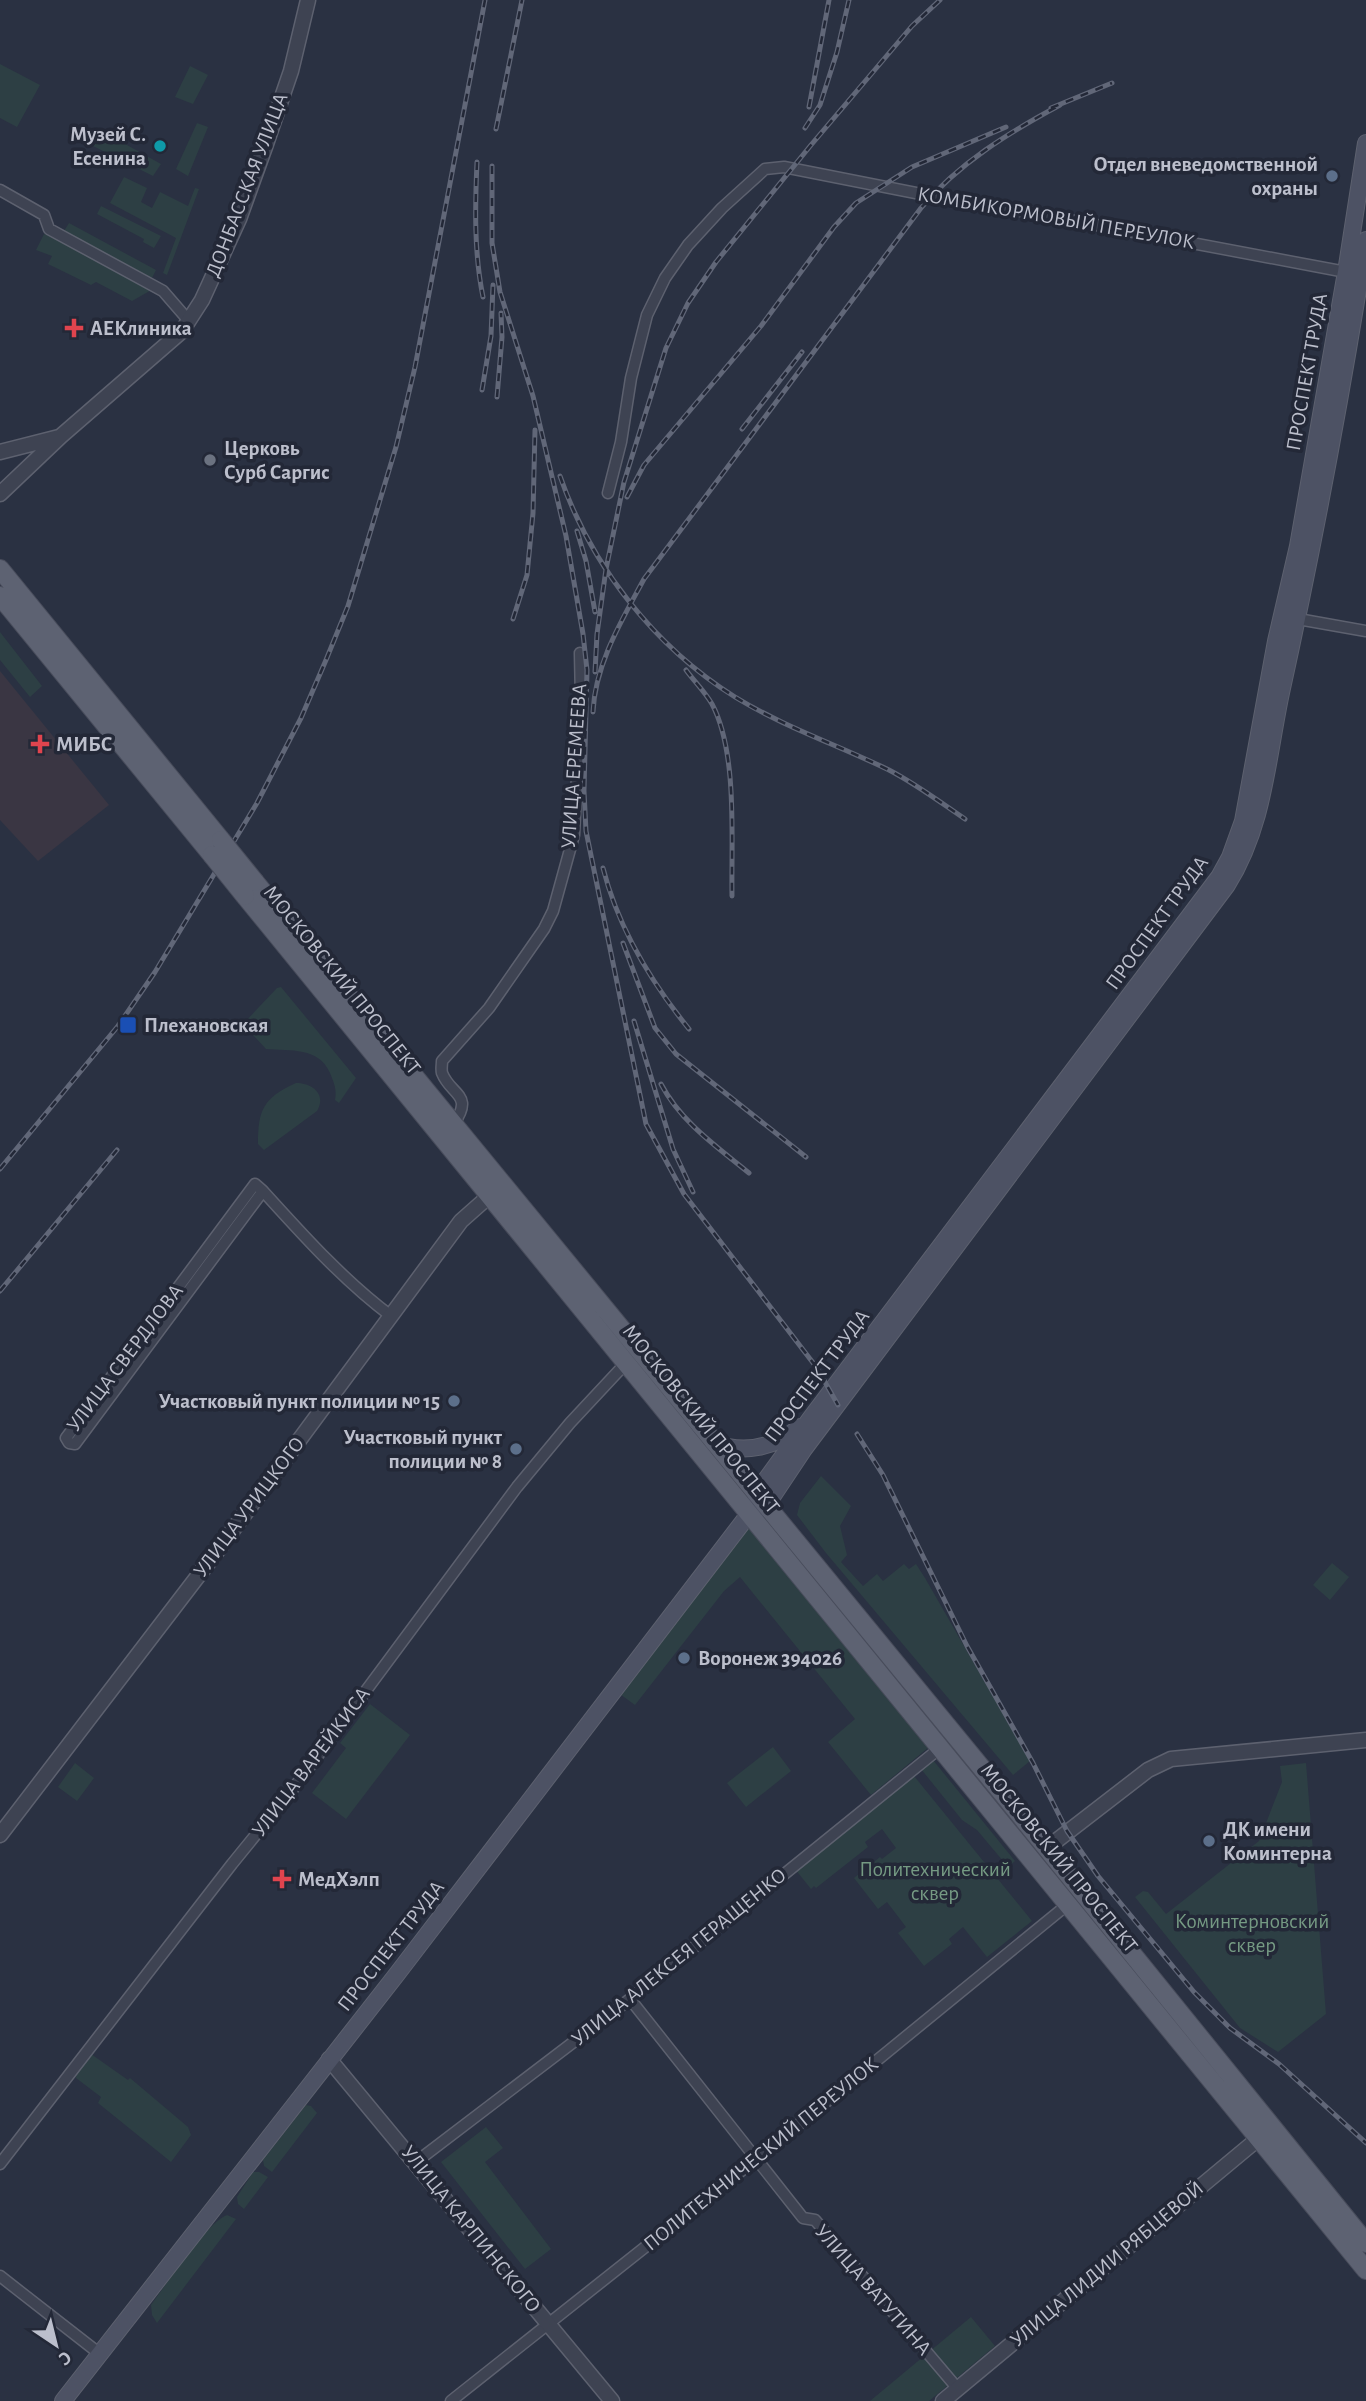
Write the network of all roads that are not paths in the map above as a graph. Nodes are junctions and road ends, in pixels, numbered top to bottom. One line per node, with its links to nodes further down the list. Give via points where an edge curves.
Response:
1 (308, 0): 6 (street, ДОНБАССКАЯ УЛИЦА, via 291,71 239,219)
2 (1366, 143): 5 (main road, ПРОСПЕКТ ТРУДА)
3 (0, 190): 6 (street, via 44,215 49,229 163,291)
4 (1366, 240): 5 (main road, ПРОСПЕКТ ТРУДА)
5 (1353, 274): 10 (street, КОМБИКОРМОВЫЙ ПЕРЕУЛОК, via 784,166 765,169 722,208 664,278 647,315); 14 (main road, ПРОСПЕКТ ТРУДА)
6 (188, 321): 7 (street, ДОНБАССКАЯ УЛИЦА)
7 (61, 436): 8 (street, ДОНБАССКАЯ УЛИЦА); 9 (street, ДОНБАССКАЯ УЛИЦА)
8 (1, 452): 9 (street, via 16,452 23,463)
9 (22, 473): 11 (street, ДОНБАССКАЯ УЛИЦА)
10 (608, 493)
11 (0, 494)
12 (0, 569): 17 (main road, МОСКОВСКИЙ ПРОСПЕКТ)
13 (0, 596): 17 (main road, МОСКОВСКИЙ ПРОСПЕКТ)
14 (1290, 617): 15 (street); 19 (main road, ПРОСПЕКТ ТРУДА, via 1258,816 1241,864)
15 (1366, 631)
16 (580, 653): 20 (street, УЛИЦА ЕРЕМЕЕВА, via 574,835 566,869 544,929 489,1008 442,1061 442,1073 462,1106)
17 (216, 848): 18 (main road, МОСКОВСКИЙ ПРОСПЕКТ, bridge)
18 (250, 889): 20 (main road, МОСКОВСКИЙ ПРОСПЕКТ); 22 (main road, МОСКОВСКИЙ ПРОСПЕКТ)
19 (1152, 975): 25 (main road, ПРОСПЕКТ ТРУДА); 27 (main road, ПРОСПЕКТ ТРУДА)
20 (453, 1125): 22 (main road, МОСКОВСКИЙ ПРОСПЕКТ)
21 (259, 1187): 21 (street, УЛИЦА СВЕРДЛОВА, via 75,1444 69,1443 66,1438); 23 (street, via 320,1253)
22 (496, 1191): 23 (street, УЛИЦА УРИЦКОГО, via 461,1221); 24 (main road, МОСКОВСКИЙ ПРОСПЕКТ); 26 (main road, МОСКОВСКИЙ ПРОСПЕКТ)
23 (391, 1316): 31 (street, УЛИЦА УРИЦКОГО)
24 (626, 1363): 28 (main road, МОСКОВСКИЙ ПРОСПЕКТ); 39 (street, УЛИЦА ВАРЕЙКИСА, via 517,1487 293,1789)
25 (810, 1419): 26 (main road, via 788,1436 753,1449); 27 (main road, ПРОСПЕКТ ТРУДА, via 762,1485)
26 (713, 1443): 27 (main road, МОСКОВСКИЙ ПРОСПЕКТ)
27 (762, 1501): 28 (main road, ПРОСПЕКТ ТРУДА); 32 (main road, МОСКОВСКИЙ ПРОСПЕКТ)
28 (749, 1514): 30 (main road, МОСКОВСКИЙ ПРОСПЕКТ); 35 (main road, ПРОСПЕКТ ТРУДА)
29 (1366, 1740): 32 (street, via 1171,1759 1148,1770)
30 (940, 1748): 33 (main road, МОСКОВСКИЙ ПРОСПЕКТ); 34 (street, УЛИЦА АЛЕКСЕЯ ГЕРАЩЕНКО)
31 (0, 1835)
32 (1047, 1848): 36 (main road, МОСКОВСКИЙ ПРОСПЕКТ)
33 (1067, 1905): 36 (main road, МОСКОВСКИЙ ПРОСПЕКТ); 37 (street, ПОЛИТЕХНИЧЕСКИЙ ПЕРЕУЛОК)
34 (630, 1999): 37 (street, УЛИЦА ВАТУТИНА); 38 (street, УЛИЦА АЛЕКСЕЯ ГЕРАЩЕНКО)
35 (330, 2059): 38 (street, УЛИЦА КАРПИНСКОГО); 44 (main road, ПРОСПЕКТ ТРУДА)
36 (1265, 2133): 40 (main road, МОСКОВСКИЙ ПРОСПЕКТ); 41 (main road, МОСКОВСКИЙ ПРОСПЕКТ); 45 (street, УЛИЦА ЛИДИИ РЯБЦЕВОЙ)
37 (755, 2160): 43 (street, ПОЛИТЕХНИЧЕСКИЙ ПЕРЕУЛОК); 45 (street, УЛИЦА ВАТУТИНА, via 803,2218 815,2220)
38 (416, 2162): 43 (street, УЛИЦА КАРПИНСКОГО)
39 (0, 2164)
40 (1366, 2243)
41 (1366, 2270)
42 (0, 2276): 44 (street)
43 (549, 2324): 47 (street, ПОЛИТЕХНИЧЕСКИЙ ПЕРЕУЛОК); 48 (street, УЛИЦА КАРПИНСКОГО)
44 (100, 2354): 46 (main road, ПРОСПЕКТ ТРУДА)
45 (958, 2389): 49 (street, УЛИЦА ЛИДИИ РЯБЦЕВОЙ)
46 (63, 2401)
47 (451, 2401)
48 (612, 2401)
49 (943, 2401)

